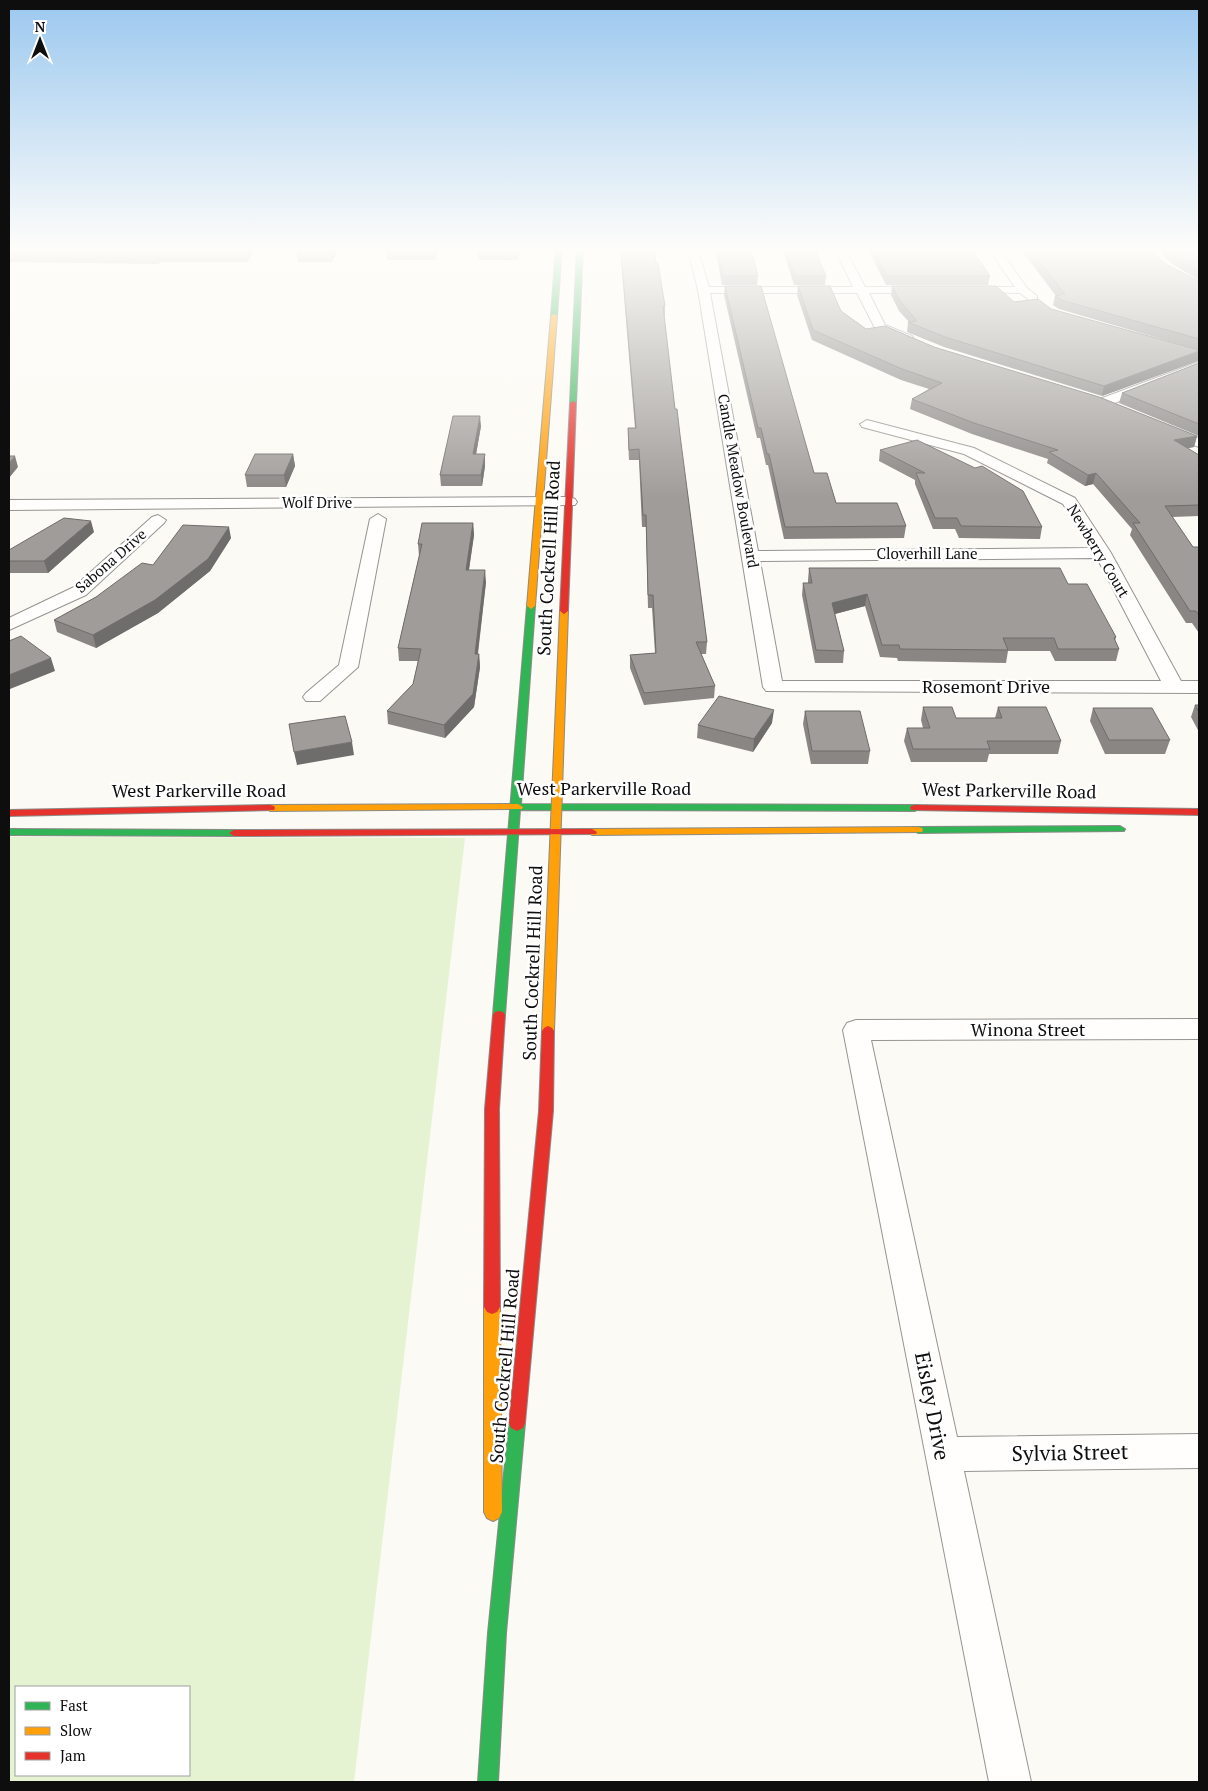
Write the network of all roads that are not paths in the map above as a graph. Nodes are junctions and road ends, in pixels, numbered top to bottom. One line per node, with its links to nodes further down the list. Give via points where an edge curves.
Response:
1 (552, 331): 6 (main road, South Cockrell Hill Road)
2 (576, 331): 7 (main road, South Cockrell Hill Road)
3 (711, 331): 20 (street, Candle Meadow Boulevard)
4 (888, 331): 5 (street)
5 (922, 345)
6 (550, 359): 7 (main road); 15 (main road, South Cockrell Hill Road)
7 (575, 359): 16 (main road, South Cockrell Hill Road)
8 (1199, 366): 9 (street, via 1098,402)
9 (1120, 410)
10 (867, 424): 19 (street, Newberry Court, via 969,451 1069,500)
11 (1155, 425): 12 (street)
12 (1199, 444)
13 (9, 504): 14 (street, Wolf Drive)
14 (65, 504): 15 (street, Wolf Drive); 18 (street, Wolf Drive)
15 (538, 510): 16 (street, Wolf Drive); 17 (street, Wolf Drive); 26 (main road, South Cockrell Hill Road)
16 (568, 510): 27 (main road, South Cockrell Hill Road)
17 (378, 519): 18 (street, Wolf Drive); 25 (street, via 348,667)
18 (158, 520): 21 (street, Sabona Drive, via 80,591)
19 (1103, 553): 20 (street, Cloverhill Lane); 23 (street, Newberry Court)
20 (751, 556): 22 (street, Candle Meadow Boulevard)
21 (9, 625)
22 (773, 687): 23 (street, Rosemont Drive)
23 (1174, 687): 24 (street, Rosemont Drive)
24 (1199, 687)
25 (313, 697)
26 (514, 806): 27 (main road, West Parkerville Road); 29 (main road, West Parkerville Road, via 110,809); 32 (main road, South Cockrell Hill Road)
27 (555, 806): 28 (main road, West Parkerville Road, via 896,806); 33 (main road, South Cockrell Hill Road)
28 (1199, 812)
29 (9, 813)
30 (1130, 828): 33 (main road, West Parkerville Road)
31 (9, 832): 32 (main road, West Parkerville Road)
32 (513, 832): 33 (main road, West Parkerville Road); 38 (main road, South Cockrell Hill Road, via 492,1109)
33 (554, 832): 40 (main road, South Cockrell Hill Road, via 546,1111)
34 (1199, 1029): 35 (street, Winona Street)
35 (856, 1030): 37 (street, Eisley Drive)
36 (1199, 1451): 37 (street, Sylvia Street)
37 (942, 1454): 42 (street, Eisley Drive)
38 (493, 1524)
39 (493, 1554): 40 (main road, South Cockrell Hill Road)
40 (493, 1678): 41 (main road, South Cockrell Hill Road)
41 (488, 1782)
42 (1010, 1782)

